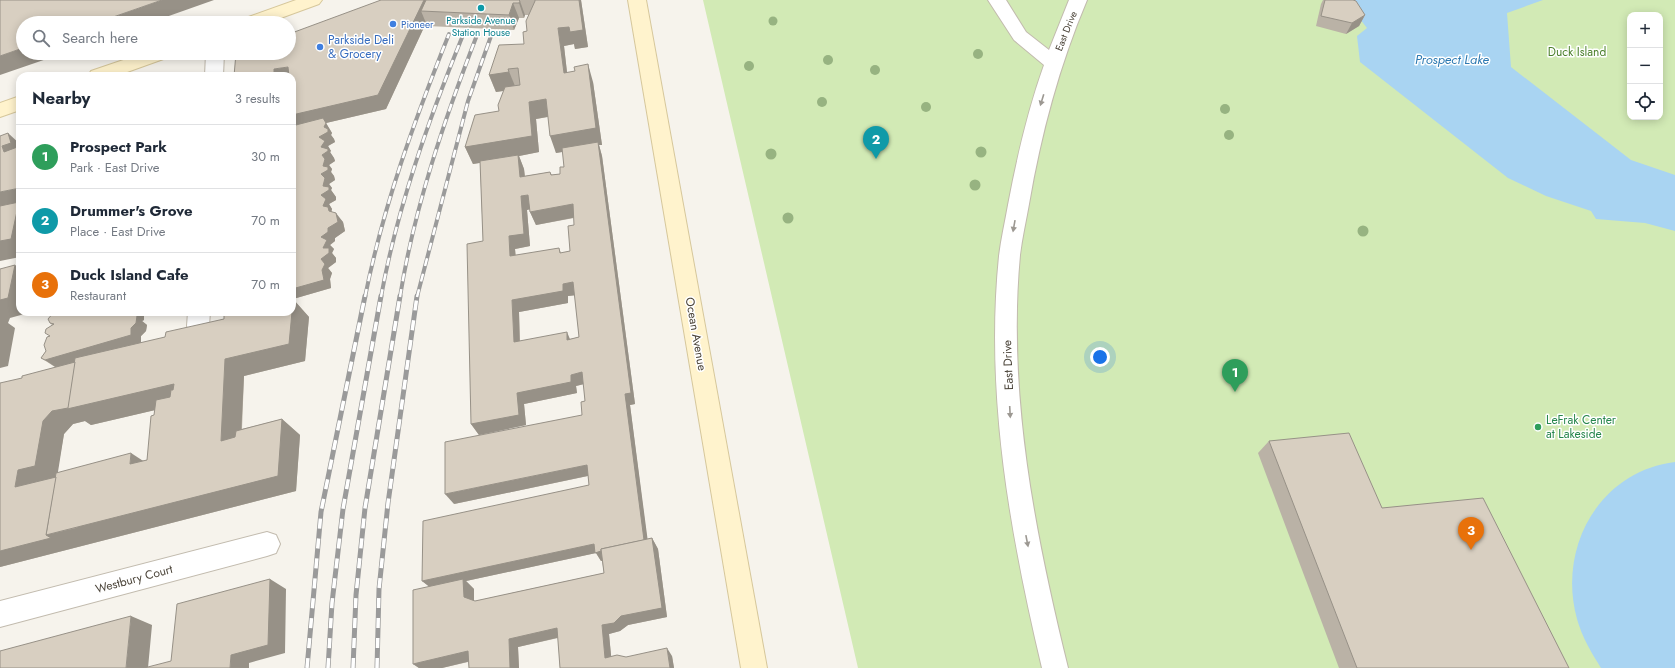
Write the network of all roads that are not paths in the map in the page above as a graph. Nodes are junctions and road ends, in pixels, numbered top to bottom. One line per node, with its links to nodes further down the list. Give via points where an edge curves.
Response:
1 (313, 0): 5 (main road)
2 (637, 0): 15 (main road, Ocean Avenue)
3 (997, 0): 8 (street, East Drive, via 1020,36)
4 (1078, 0): 8 (street, East Drive)
5 (268, 16)
6 (143, 60): 9 (main road)
7 (215, 60): 10 (street)
8 (1053, 62): 16 (street, East Drive, one-way to 16, via 1033,131 1009,260 1006,342 1011,428 1023,520)
9 (108, 72)
10 (214, 72)
11 (16, 104): 12 (main road)
12 (0, 110)
13 (267, 544): 14 (street, Westbury Court)
14 (0, 614)
15 (754, 668)
16 (1055, 668)

